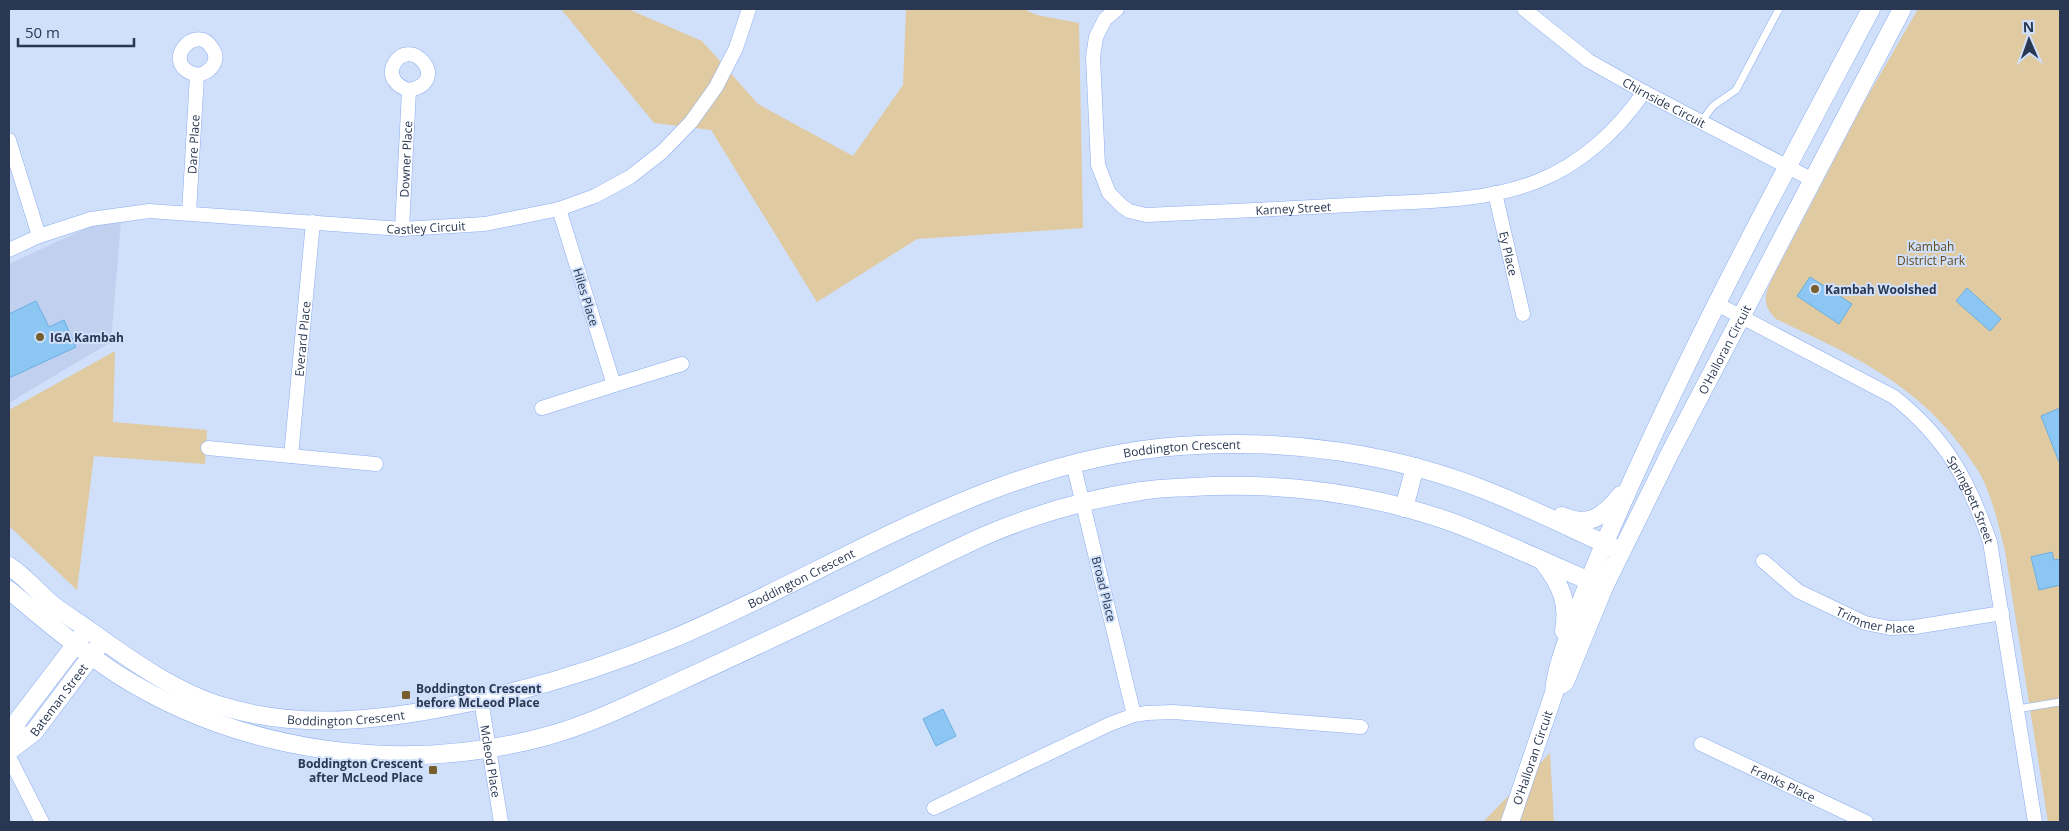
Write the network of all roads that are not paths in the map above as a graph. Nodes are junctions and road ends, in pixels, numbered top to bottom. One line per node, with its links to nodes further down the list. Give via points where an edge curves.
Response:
1 (749, 9): 15 (street, Castley Circuit, via 736,48 716,87 691,122 662,152 630,177 595,196)
2 (1117, 9): 14 (street, Karney Street, via 1105,20 1096,37 1093,57 1098,164 1109,193 1129,211 1146,216 1452,199)
3 (1524, 9): 9 (street, Chirnside Circuit, via 1589,61)
4 (1779, 9): 10 (lane, via 1736,90 1713,106)
5 (1871, 9): 12 (street, O'Halloran Circuit)
6 (1902, 9): 13 (street, O'Halloran Circuit)
7 (197, 75): 16 (street, Dare Place)
8 (409, 90): 18 (street, Downer Place)
9 (1644, 92): 10 (street, Chirnside Circuit); 14 (street, Karney Street, via 1614,130 1578,160 1538,181)
10 (1701, 122): 12 (street, Chirnside Circuit)
11 (9, 140): 19 (street)
12 (1788, 167): 13 (street, Chirnside Circuit); 21 (street, O'Halloran Circuit)
13 (1813, 180): 23 (street, O'Halloran Circuit)
14 (1495, 193): 22 (street, Ey Place)
15 (559, 209): 18 (street, Castley Circuit, via 485,224); 25 (street, Hiles Place)
16 (190, 213): 17 (street, Castley Circuit); 19 (street, Castley Circuit, via 149,211 108,216)
17 (313, 222): 18 (street, Castley Circuit); 28 (street, Everard Place)
18 (402, 229)
19 (39, 236): 20 (street, Castley Circuit)
20 (9, 250)
21 (1717, 304): 23 (street, Springbett Street); 32 (street, O'Halloran Circuit)
22 (1523, 314)
23 (1742, 316): 37 (street, O'Halloran Circuit); 43 (street, Springbett Street, via 1894,397 1935,435 1958,467 1976,503 1990,542)
24 (682, 364): 25 (street)
25 (614, 385): 26 (street)
26 (542, 408)
27 (208, 448): 28 (street)
28 (291, 456): 30 (street)
29 (1073, 463): 31 (street, Boddington Crescent, via 1170,447 1243,444 1329,450); 33 (street, Broad Place); 50 (street, Boddington Crescent, via 966,498 674,638 598,667)
30 (376, 464)
31 (1415, 467): 34 (street); 35 (street, Boddington Crescent)
32 (1630, 483): 35 (street, via 1611,507 1583,522); 36 (street, O'Halloran Circuit)
33 (1083, 504): 34 (street, Boddington Crescent, via 1144,490 1243,485 1324,491); 53 (street, Broad Place); 57 (street, Boddington Crescent, via 987,535 607,716 548,736)
34 (1404, 508): 39 (street, Boddington Crescent, via 1454,523)
35 (1528, 509): 36 (street, Boddington Crescent)
36 (1604, 543): 37 (street, Boddington Crescent); 41 (street, O'Halloran Circuit)
37 (1621, 551): 41 (street, O'Halloran Circuit)
38 (1763, 561): 43 (street, Trimmer Place, via 1798,591 1865,622 1890,628)
39 (1542, 562): 41 (street, Boddington Crescent); 48 (street, via 1562,589 1566,604)
40 (9, 566): 44 (street, Boddington Crescent, via 53,605)
41 (1596, 584): 48 (street, O'Halloran Circuit); 49 (street, O'Halloran Circuit, via 1565,682)
42 (9, 590): 46 (street, Boddington Crescent)
43 (2002, 613): 52 (street, Springbett Street)
44 (87, 629): 45 (street, Boddington Crescent); 46 (street, Bateman Street)
45 (103, 640): 47 (street, Bateman Street); 50 (street, Boddington Crescent, via 155,674 199,697 224,707 274,718 349,721 411,714)
46 (76, 644): 47 (street, Boddington Crescent); 56 (street, Bateman Street, via 18,720)
47 (92, 656): 57 (street, Boddington Crescent, via 120,676 170,702 218,723 274,740 334,751 397,756); 58 (street, Bateman Street, via 34,732)
48 (1556, 673): 49 (street, O'Halloran Circuit)
49 (1554, 693): 63 (street, O'Halloran Circuit)
50 (481, 700): 57 (street, Mcleod Place)
51 (2060, 702): 52 (lane)
52 (2017, 709): 65 (street, Springbett Street)
53 (1134, 715): 54 (street, via 1174,712); 60 (street)
54 (1362, 727)
55 (1701, 744): 64 (street, Franks Place)
56 (9, 747)
57 (489, 748): 62 (street, Mcleod Place)
58 (9, 752)
59 (9, 757): 61 (street)
60 (934, 808)
61 (42, 822)
62 (500, 822)
63 (1510, 822)
64 (1866, 822)
65 (2035, 822)

